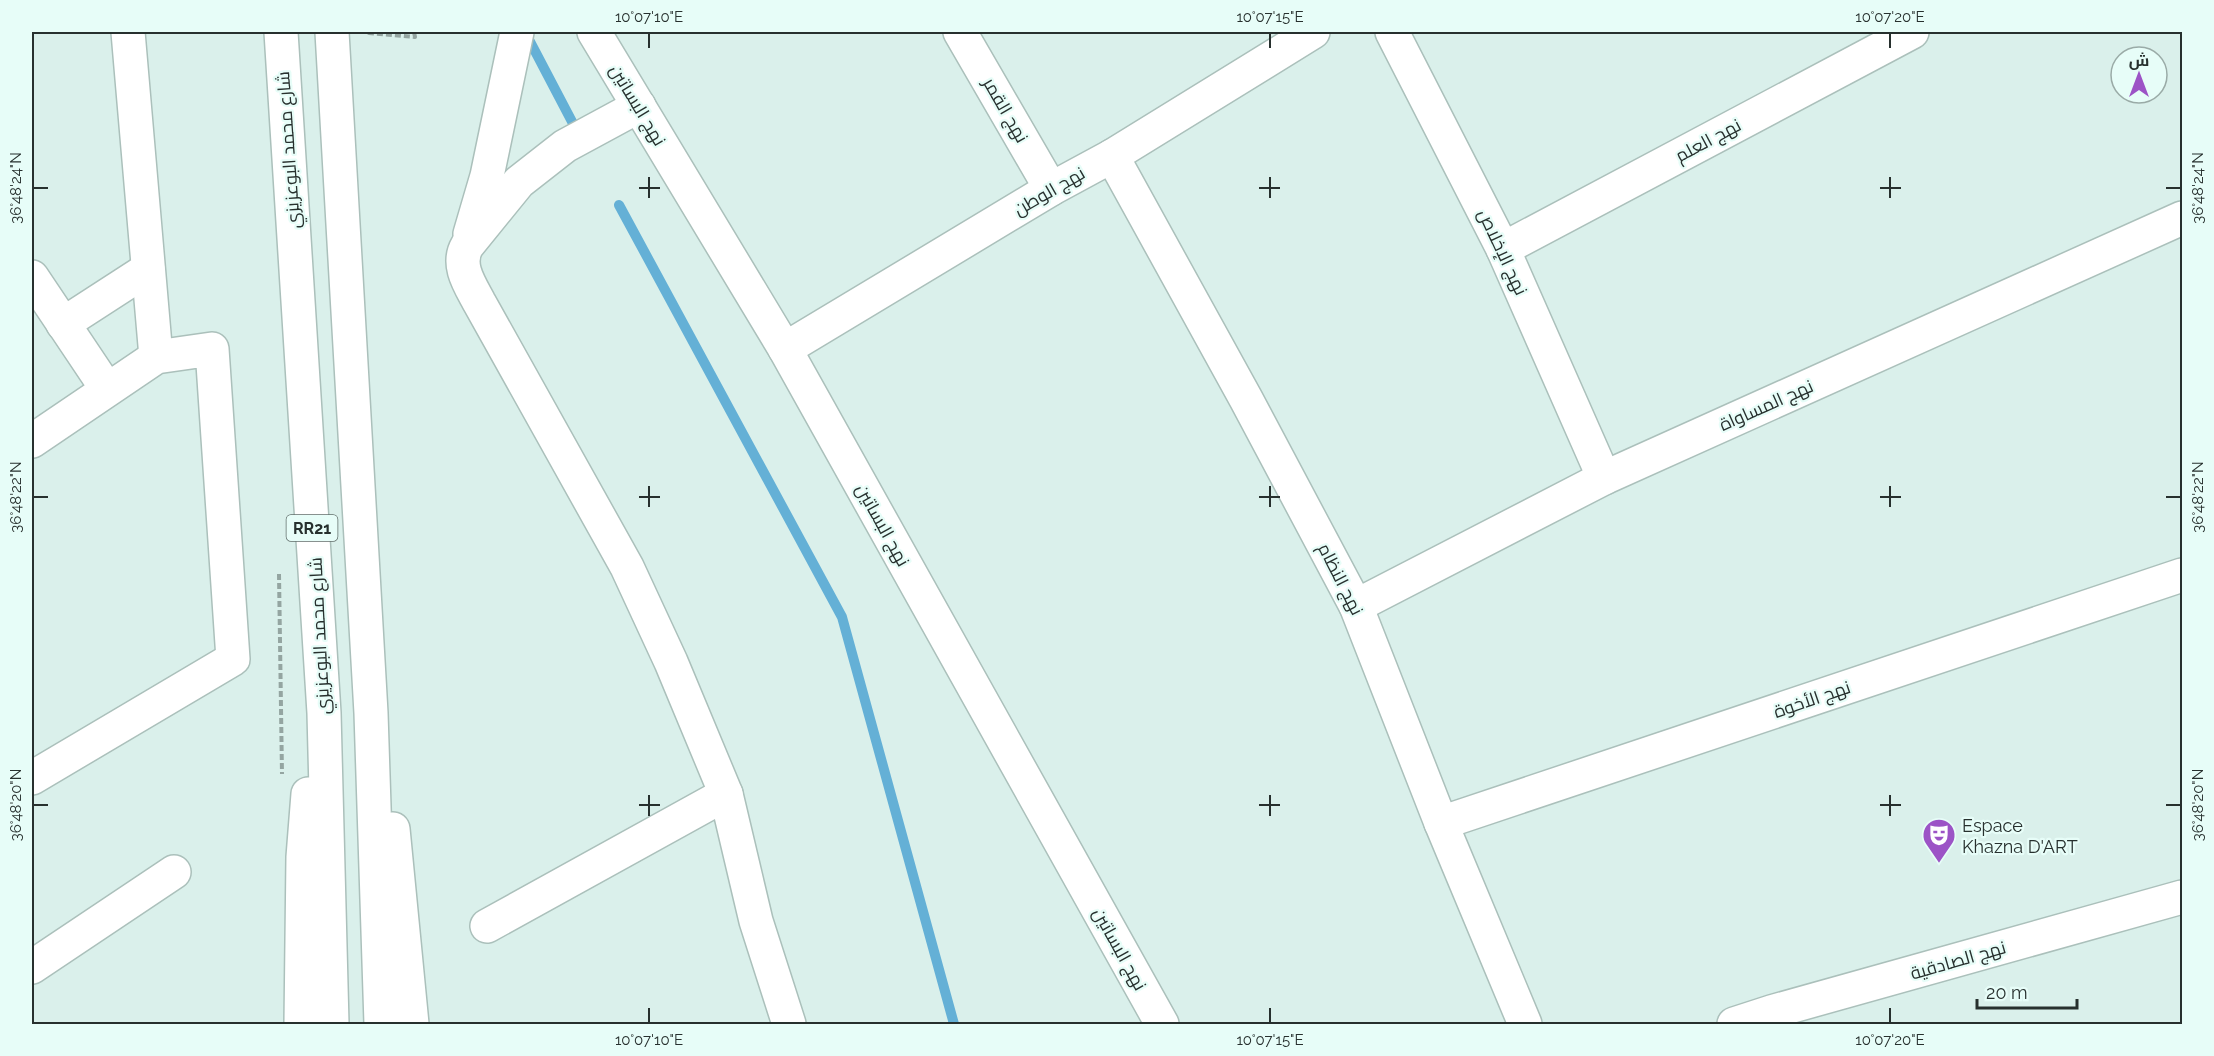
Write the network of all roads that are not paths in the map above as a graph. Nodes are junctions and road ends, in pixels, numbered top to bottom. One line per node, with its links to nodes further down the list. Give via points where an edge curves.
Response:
1 (128, 32): 16 (main road)
2 (281, 32): 26 (main road, شارع محمد البوعزيزي / RR21)
3 (332, 32): 27 (main road, RR21)
4 (517, 32): 14 (main road, via 487,176)
5 (594, 32): 10 (main road, نهج البساتين)
6 (960, 32): 12 (main road, نهج القمر)
7 (1313, 32): 11 (main road, نهج الوطن)
8 (1392, 32): 15 (main road, نهج الإخلاص)
9 (1912, 32): 15 (main road, نهج العلم)
10 (639, 106): 14 (main road, via 565,146 519,182); 19 (main road, نهج البساتين)
11 (1112, 156): 12 (main road, نهج الوطن); 25 (main road, نهج النظام)
12 (1051, 189): 19 (main road, نهج الوطن)
13 (2182, 218): 23 (main road, نهج المساواة)
14 (467, 246): 29 (main road, via 462,257 470,286 627,567)
15 (1503, 249): 23 (main road, نهج الإخلاص)
16 (148, 269): 18 (main road); 20 (main road)
17 (32, 277): 18 (main road)
18 (63, 324): 21 (main road)
19 (785, 349): 40 (main road, نهج البساتين)
20 (156, 357): 21 (main road); 28 (main road, via 212,350 233,659)
21 (106, 389): 22 (main road)
22 (32, 441)
23 (1604, 478): 25 (main road, نهج المساواة)
24 (2182, 575): 30 (main road, نهج الأخوة)
25 (1356, 606): 30 (main road, نهج النظام)
26 (324, 713): 35 (main road, RR21, via 307,800); 36 (main road, شارع محمد البوعزيزي / RR21)
27 (370, 713): 37 (main road, RR21); 38 (main road, RR21, via 397,855)
28 (32, 778)
29 (726, 794): 33 (main road); 39 (main road, via 756,921)
30 (1441, 823): 41 (main road, نهج النظام)
31 (174, 872): 34 (main road)
32 (2182, 897): 42 (main road, نهج الصادقية)
33 (487, 926)
34 (32, 967)
35 (301, 1024)
36 (332, 1024)
37 (381, 1024)
38 (412, 1024)
39 (789, 1024)
40 (1162, 1024)
41 (1525, 1024)
42 (1734, 1024)

